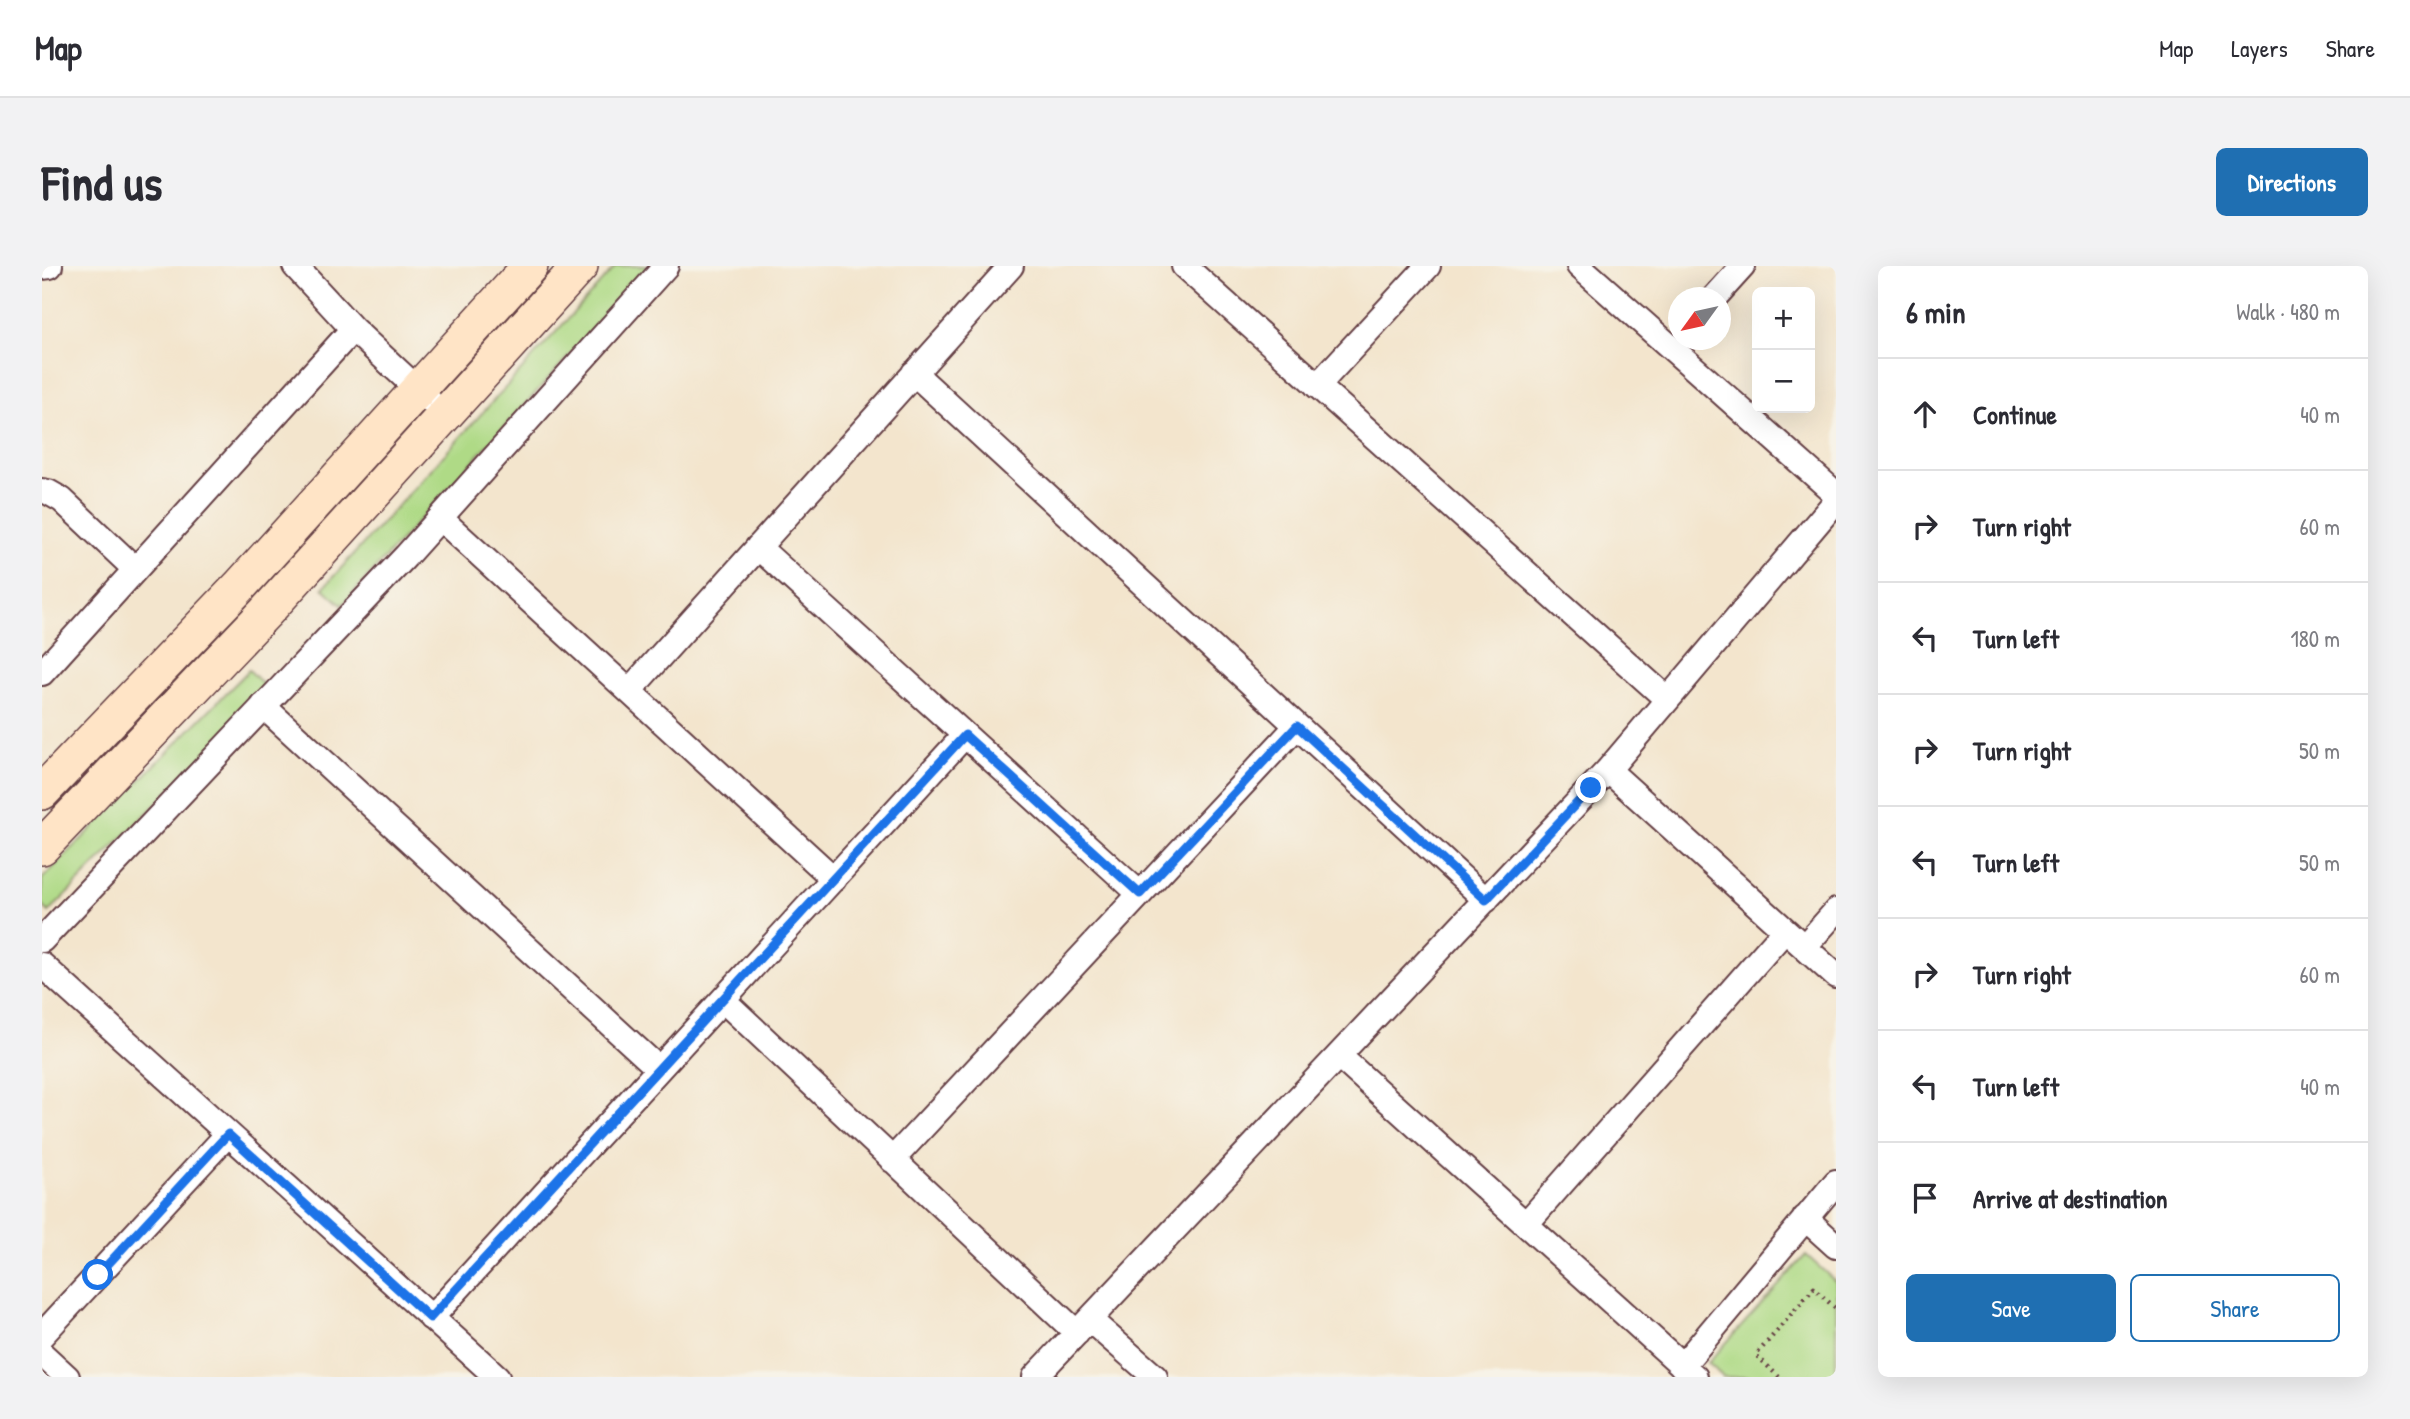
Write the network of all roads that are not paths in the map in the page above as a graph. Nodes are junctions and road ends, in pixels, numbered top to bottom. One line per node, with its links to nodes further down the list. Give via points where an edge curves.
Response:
1 (50, 266): 11 (street)
2 (295, 266): 13 (street)
3 (530, 266): 18 (street)
4 (580, 266): 19 (street)
5 (666, 266): 23 (street)
6 (1011, 266): 16 (street)
7 (1184, 266): 17 (street)
8 (1428, 266): 17 (street)
9 (1579, 266): 14 (street)
10 (1743, 266): 12 (street)
11 (42, 267)
12 (1724, 287)
13 (353, 330): 18 (street); 25 (street)
14 (1668, 337)
15 (1683, 350): 21 (street)
16 (915, 373): 24 (street); 30 (street)
17 (1317, 386): 28 (street)
18 (418, 390): 19 (street); 33 (street, via 239,587)
19 (445, 415): 34 (street)
20 (42, 491): 25 (street, via 62,500)
21 (1836, 494)
22 (1836, 501): 28 (street)
23 (440, 518): 27 (street); 29 (street)
24 (758, 547): 27 (street); 31 (street)
25 (135, 569): 26 (street)
26 (42, 673)
27 (629, 691): 35 (street)
28 (1667, 699): 32 (street)
29 (263, 706): 40 (street); 46 (street)
30 (1297, 726): 36 (street); 37 (street)
31 (965, 735): 35 (street); 36 (street)
32 (1608, 770): 37 (street); 39 (street)
33 (42, 792)
34 (42, 847)
35 (834, 879): 44 (street)
36 (1140, 894): 48 (street)
37 (1486, 900): 45 (street)
38 (1836, 911): 41 (street)
39 (1785, 930): 41 (street); 51 (street)
40 (42, 940)
41 (1804, 947): 43 (street)
42 (42, 965): 47 (street)
43 (1836, 976)
44 (723, 1000): 46 (street); 48 (street)
45 (1339, 1056): 51 (street); 54 (street)
46 (659, 1069): 53 (street)
47 (228, 1134): 53 (street); 55 (street)
48 (892, 1160): 54 (street)
49 (1836, 1182): 50 (street)
50 (1805, 1218): 52 (street); 57 (street)
51 (1526, 1224): 57 (street)
52 (1836, 1246)
53 (430, 1318): 59 (street)
54 (1083, 1326): 60 (street); 61 (street)
55 (42, 1335)
56 (42, 1354): 58 (street)
57 (1688, 1371)
58 (67, 1377)
59 (497, 1377)
60 (1035, 1377)
61 (1154, 1377)

